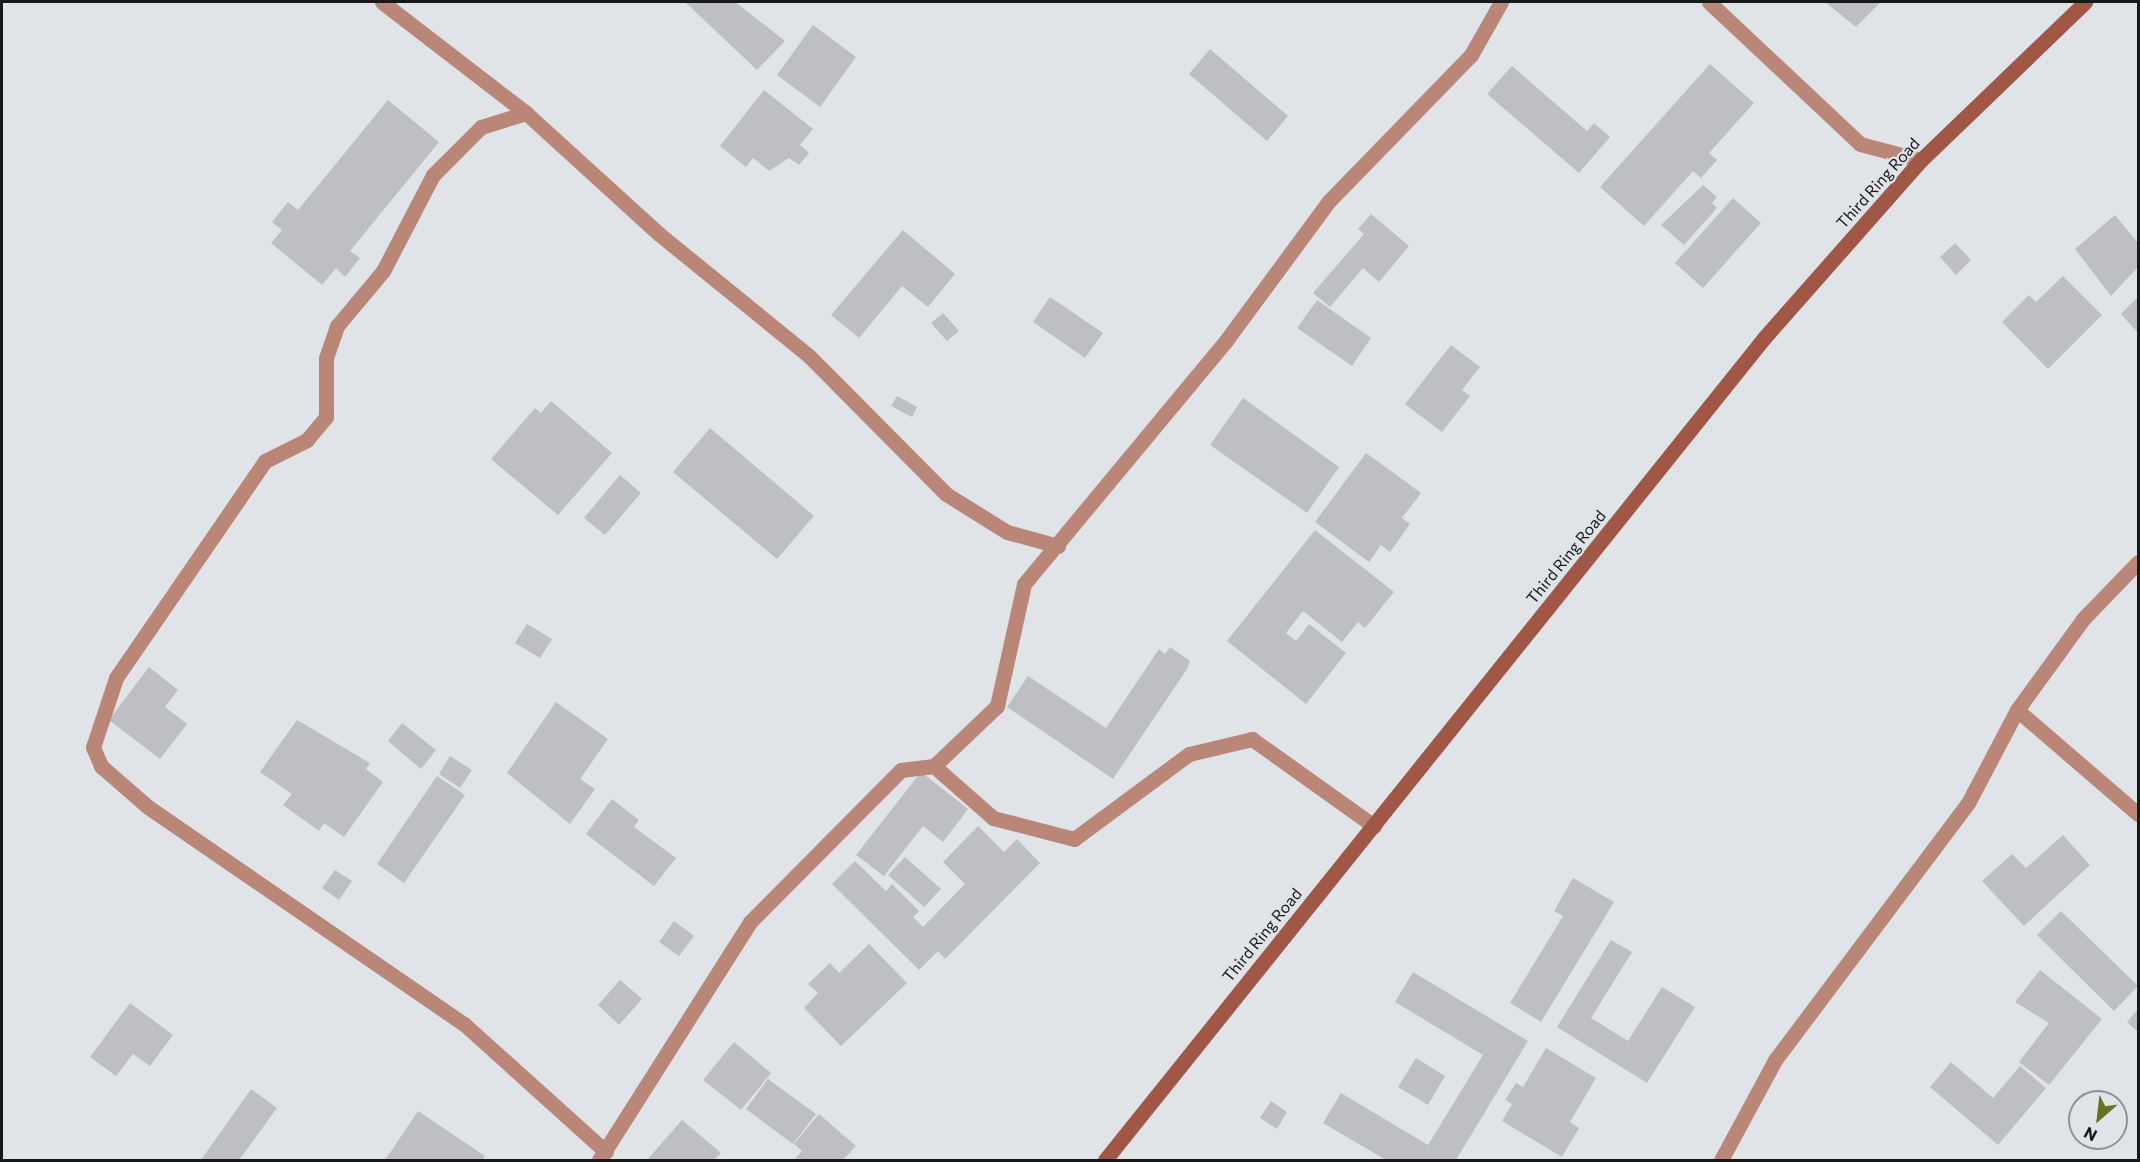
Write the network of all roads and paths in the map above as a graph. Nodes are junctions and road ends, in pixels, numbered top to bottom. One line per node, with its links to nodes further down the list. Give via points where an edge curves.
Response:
1 (382, 2): 5 (street)
2 (1501, 2): 7 (street, via 1471,55 1329,201 1225,342)
3 (1709, 2): 6 (street, via 1860,144)
4 (2085, 2): 6 (street, Third Ring Road)
5 (526, 113): 7 (street, via 659,234 809,356 946,494 1008,532); 13 (street, via 480,127 433,175 383,271 337,326 326,358 326,417 307,440 265,461 116,678 93,747 100,766 148,807 464,1024)
6 (1921, 160): 12 (street, Third Ring Road, via 1764,338)
7 (1058, 546): 10 (street, via 1024,584 997,706)
8 (2139, 562): 9 (street, via 2083,619)
9 (2017, 710): 11 (street); 15 (street, via 1968,803 1775,1060)
10 (934, 766): 12 (street, via 993,818 1074,839 1189,754 1252,739); 13 (street, via 901,770 750,922)
11 (2139, 814)
12 (1374, 826): 14 (street, Third Ring Road)
13 (603, 1156)
14 (1105, 1161)
15 (1721, 1161)

